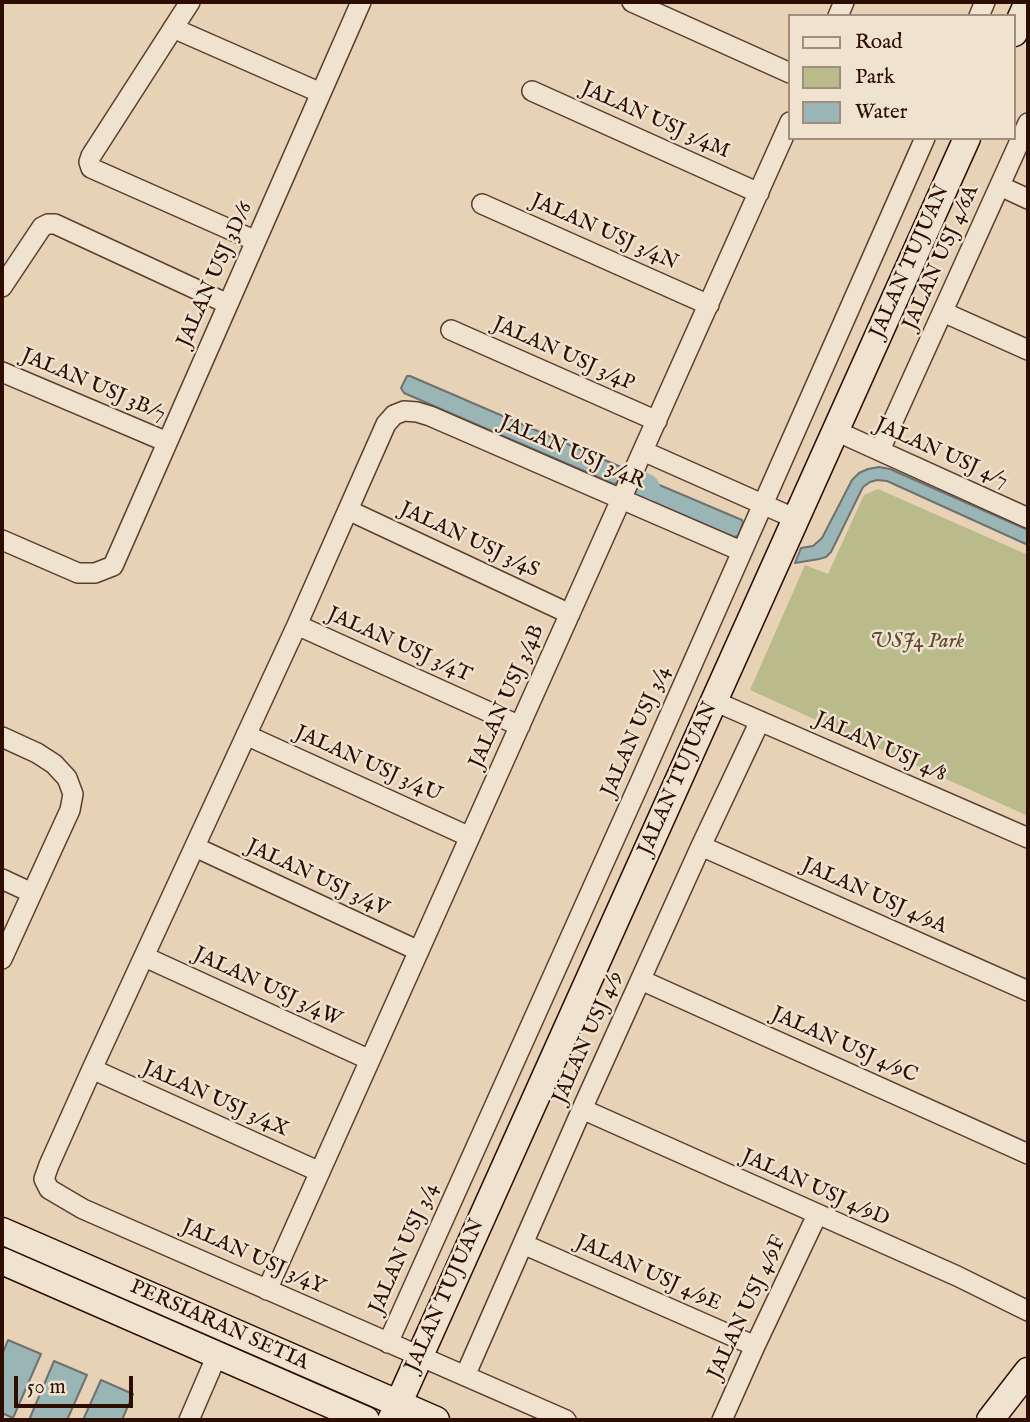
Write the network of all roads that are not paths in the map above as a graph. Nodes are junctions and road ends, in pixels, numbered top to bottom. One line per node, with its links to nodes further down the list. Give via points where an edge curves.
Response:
1 (190, 2): 5 (street)
2 (361, 2): 9 (street, JALAN USJ 3D/6)
3 (632, 2): 7 (street)
4 (1028, 2): 6 (street)
5 (173, 28): 9 (street); 18 (street, via 91,156 91,168)
6 (1016, 29)
7 (788, 72)
8 (532, 91): 15 (street, JALAN USJ 3/4M)
9 (321, 93): 18 (street, JALAN USJ 3D/6)
10 (1028, 123): 14 (street, JALAN USJ 4/6A)
11 (788, 126): 15 (street, JALAN USJ 3/4B)
12 (924, 140): 32 (street, JALAN USJ 3/4)
13 (966, 140): 27 (street, JALAN TUJUAN)
14 (1000, 186): 16 (street); 22 (street, JALAN USJ 4/6A)
15 (758, 193): 21 (street, JALAN USJ 3/4B)
16 (1028, 198)
17 (482, 204): 21 (street, JALAN USJ 3/4N)
18 (256, 241): 20 (street, JALAN USJ 3D/6)
19 (2, 287): 20 (street, via 42,227 55,224)
20 (228, 304): 28 (street, JALAN USJ 3D/6)
21 (709, 305): 26 (street, JALAN USJ 3/4B)
22 (943, 312): 24 (street); 29 (street, JALAN USJ 4/6A)
23 (451, 330): 26 (street, JALAN USJ 3/4P)
24 (1028, 350)
25 (2, 372): 28 (street, JALAN USJ 3B/7)
26 (657, 421): 30 (street, JALAN USJ 3/4B)
27 (836, 431): 29 (street, JALAN USJ 4/7); 35 (street, JALAN TUJUAN)
28 (167, 442): 36 (street, JALAN USJ 3D/6, via 113,566 78,573)
29 (880, 450): 34 (street, JALAN USJ 4/7)
30 (643, 451): 31 (street, JALAN USJ 3/4B); 32 (street)
31 (622, 499): 33 (street, JALAN USJ 3/4R, via 417,412 404,411 386,424); 37 (street, JALAN USJ 3/4R); 38 (street, JALAN USJ 3/4B)
32 (763, 504): 35 (street); 37 (street, JALAN USJ 3/4)
33 (348, 510): 38 (street, JALAN USJ 3/4S); 39 (street)
34 (1028, 518)
35 (796, 519): 40 (street, JALAN TUJUAN)
36 (2, 540)
37 (741, 551): 68 (street, JALAN USJ 3/4)
38 (570, 614): 42 (street, JALAN USJ 3/4B)
39 (297, 625): 42 (street, JALAN USJ 3/4T); 43 (street)
40 (715, 701): 41 (street, JALAN USJ 4/8); 71 (street, JALAN TUJUAN)
41 (760, 721): 46 (street, JALAN USJ 4/8); 47 (street, JALAN USJ 4/9)
42 (520, 726): 45 (street, JALAN USJ 3/4B)
43 (246, 735): 45 (street, JALAN USJ 3/4U); 48 (street)
44 (2, 737): 50 (street, via 54,764 73,794)
45 (471, 837): 51 (street, JALAN USJ 3/4B)
46 (1028, 838)
47 (701, 846): 54 (street, JALAN USJ 4/9); 55 (street, JALAN USJ 4/9A)
48 (195, 848): 51 (street, JALAN USJ 3/4V); 52 (street)
49 (2, 879): 50 (street)
50 (32, 893): 53 (street)
51 (419, 951): 56 (street, JALAN USJ 3/4B)
52 (145, 957): 56 (street, JALAN USJ 3/4W); 57 (street)
53 (2, 960)
54 (641, 980): 58 (street, JALAN USJ 4/9); 59 (street, JALAN USJ 4/9C)
55 (1028, 990)
56 (370, 1060): 60 (street, JALAN USJ 3/4B)
57 (92, 1069): 60 (street, JALAN USJ 3/4X); 65 (street, JALAN USJ 3/4Y, via 44,1178 49,1189 83,1209)
58 (582, 1109): 61 (street, JALAN USJ 4/9D); 63 (street, JALAN USJ 4/9)
59 (1028, 1154)
60 (320, 1172): 65 (street, JALAN USJ 3/4B)
61 (817, 1215): 66 (street, JALAN USJ 4/9D); 69 (street, JALAN USJ 4/9F)
62 (2, 1231): 67 (street, PERSIARAN SETIA)
63 (523, 1244): 69 (street, JALAN USJ 4/9E); 73 (street, JALAN USJ 4/9)
64 (2, 1261): 70 (street, PERSIARAN SETIA)
65 (267, 1290): 68 (street, JALAN USJ 3/4Y)
66 (1026, 1304)
67 (216, 1324): 70 (street, via 221,1336); 74 (street, PERSIARAN SETIA)
68 (388, 1343): 71 (street, JALAN USJ 3/4Y)
69 (755, 1346): 79 (street, JALAN USJ 4/9F)
70 (217, 1355): 75 (street); 76 (street, PERSIARAN SETIA)
71 (419, 1356): 73 (street, JALAN USJ 3/4Y); 74 (street, JALAN TUJUAN)
72 (1028, 1371): 80 (street)
73 (465, 1376): 78 (street, JALAN USJ 3/4Y)
74 (394, 1412): 77 (street, PERSIARAN SETIA)
75 (188, 1420)
76 (366, 1420)
77 (436, 1420)
78 (566, 1420)
79 (722, 1420)
80 (990, 1420)

